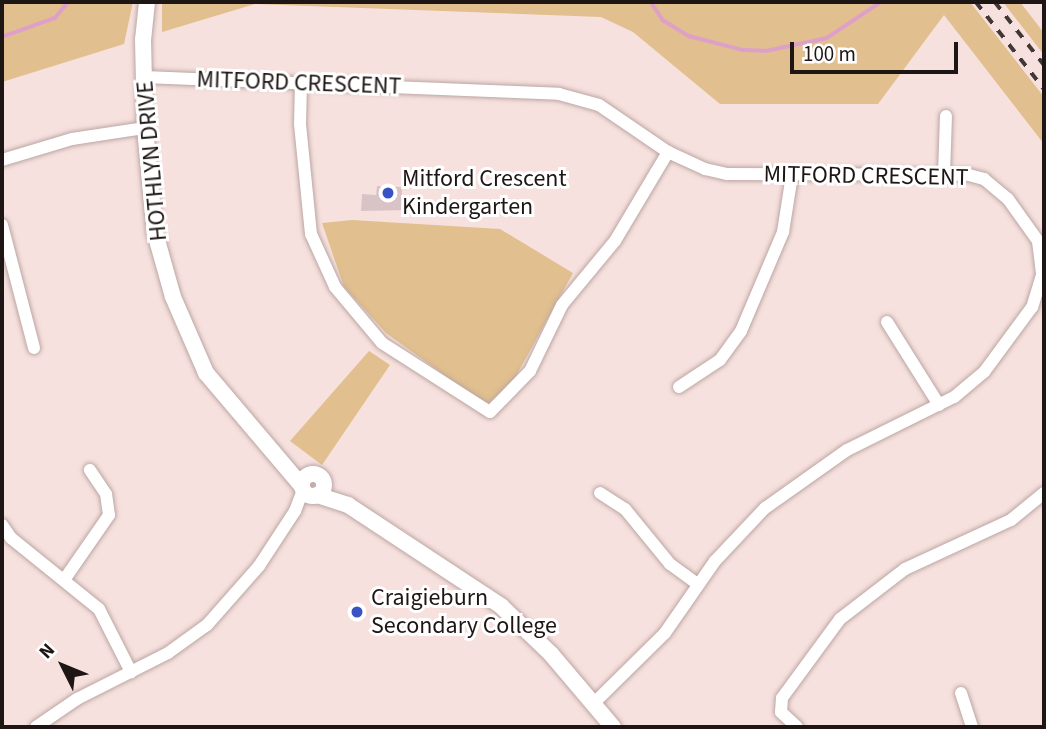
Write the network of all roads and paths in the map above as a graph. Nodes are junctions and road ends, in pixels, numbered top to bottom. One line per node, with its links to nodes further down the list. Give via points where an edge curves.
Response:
1 (147, 2): 2 (street, HOTHLYN DRIVE)
2 (144, 77): 3 (street, MITFORD CRESCENT); 5 (street, HOTHLYN DRIVE)
3 (302, 83): 6 (street, MITFORD CRESCENT, via 559,94 599,105); 6 (street, via 300,124 312,234 335,287 379,341 490,412 530,371 562,305 615,241)
4 (946, 116): 9 (street)
5 (145, 128): 7 (street, via 72,139); 18 (street, HOTHLYN DRIVE, via 155,233 173,298 206,373)
6 (668, 152): 8 (street, MITFORD CRESCENT, via 727,174)
7 (2, 160)
8 (792, 174): 9 (street, MITFORD CRESCENT); 15 (street, via 783,232 741,331 720,360)
9 (944, 175): 11 (street, MITFORD CRESCENT, via 969,175 998,189 1038,241 1042,275)
10 (2, 225): 14 (street)
11 (1032, 307): 12 (street); 16 (street, MITFORD CRESCENT, via 984,372)
12 (1044, 313)
13 (887, 323): 16 (street)
14 (34, 348)
15 (678, 387)
16 (939, 405): 23 (street, MITFORD CRESCENT, via 815,470 736,536)
17 (90, 470): 22 (street, via 106,494 109,515)
18 (311, 487): 24 (street, via 259,566 207,625); 26 (street, HOTHLYN DRIVE, via 343,502 501,606)
19 (600, 493): 23 (street, via 625,509 670,564)
20 (1044, 493): 29 (street, via 1011,520 905,569 840,619 782,698 781,712)
21 (2, 526): 22 (street)
22 (64, 580): 24 (street, via 99,608)
23 (698, 584): 26 (street, MITFORD CRESCENT, via 665,633)
24 (131, 671): 27 (street)
25 (961, 693): 30 (street)
26 (594, 703): 28 (street, HOTHLYN DRIVE)
27 (36, 727)
28 (613, 727)
29 (797, 727)
30 (972, 727)

